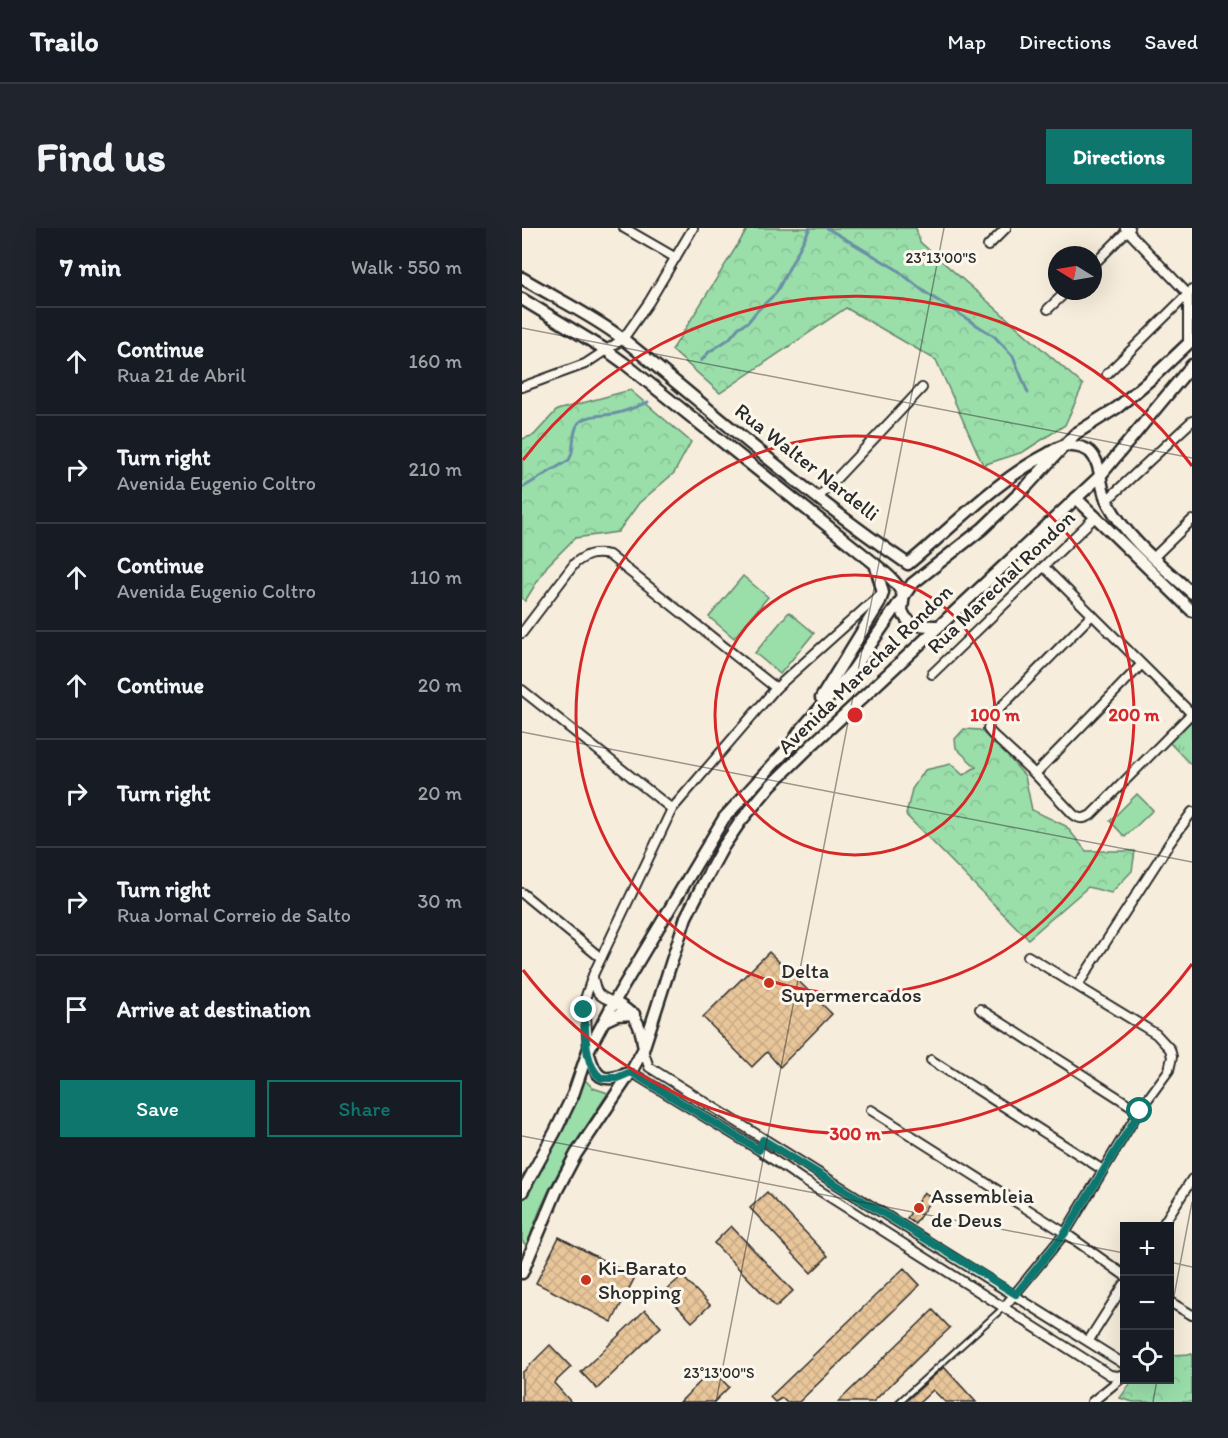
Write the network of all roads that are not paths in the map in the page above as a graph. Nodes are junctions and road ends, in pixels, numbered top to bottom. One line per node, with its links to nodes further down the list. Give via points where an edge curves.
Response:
1 (624, 228): 7 (street)
2 (693, 228): 7 (street)
3 (1006, 228): 5 (street)
4 (1128, 229): 6 (street); 9 (street)
5 (988, 246)
6 (1102, 256)
7 (676, 258): 13 (street)
8 (522, 278): 13 (main road, Rua Walter Nardelli)
9 (1190, 292): 14 (street); 17 (street)
10 (522, 299): 15 (main road, Rua Walter Nardelli)
11 (1058, 300): 12 (street)
12 (1048, 309)
13 (623, 339): 15 (street); 23 (main road, Rua Walter Nardelli)
14 (1190, 341): 21 (main road, Avenida Marechal Rondon, via 1118,407)
15 (606, 350): 18 (street, via 571,370); 29 (main road, Rua Walter Nardelli)
16 (1192, 365): 22 (main road, Avenida Marechal Rondon)
17 (1107, 374)
18 (522, 387)
19 (922, 388): 23 (street)
20 (1192, 421): 25 (street)
21 (1063, 446): 22 (main road, via 1087,450); 23 (main road, Rua Walter Nardelli, via 999,486 909,564); 33 (main road, Avenida Marechal Rondon, via 982,529 920,577)
22 (1100, 476): 24 (main road, Avenida Marechal Rondon); 25 (main road)
23 (819, 497)
24 (1076, 498): 26 (main road); 36 (main road, Avenida Marechal Rondon)
25 (1106, 501): 28 (main road)
26 (1096, 516): 30 (street, Rua Marechal Rondon); 34 (main road)
27 (1192, 520): 28 (street)
28 (1153, 558): 32 (main road)
29 (875, 564): 31 (main road); 33 (main road, Rua Walter Nardelli)
30 (1044, 567): 35 (street); 39 (street, Rua Marechal Rondon)
31 (883, 592): 40 (street); 43 (main road, via 863,632)
32 (1192, 592)
33 (903, 596): 36 (main road, Rua Walter Nardelli, via 906,619 922,626); 43 (main road, Avenida Marechal Rondon, via 853,670)
34 (1192, 611)
35 (1092, 615): 38 (street); 44 (street, via 990,718 988,729 992,734)
36 (937, 626): 56 (main road, Avenida Marechal Rondon, via 771,785 734,830 686,917)
37 (522, 633): 40 (street, via 576,563 585,555 609,555)
38 (1141, 665): 42 (street); 44 (street)
39 (932, 674)
40 (776, 688): 45 (street)
41 (522, 690): 45 (street)
42 (1192, 714): 44 (street, via 1085,819 1073,814)
43 (799, 732): 52 (main road, Avenida Marechal Rondon, via 724,818)
44 (1035, 774)
45 (672, 809): 49 (street)
46 (1192, 812): 51 (street)
47 (522, 893): 49 (street)
48 (1028, 956): 51 (street)
49 (601, 958): 50 (street)
50 (593, 975): 52 (street, via 596,992); 57 (street, via 585,999)
51 (1078, 985): 61 (street, via 1166,1042 1171,1064)
52 (614, 1002): 54 (main road); 55 (main road, Avenida Marechal Rondon)
53 (980, 1009): 61 (street)
54 (634, 1014): 55 (main road); 56 (main road, via 642,1031)
55 (604, 1021): 57 (main road, Avenida Marechal Rondon)
56 (643, 1050): 59 (main road, Avenida Marechal Rondon); 62 (street, via 648,1066)
57 (588, 1051): 59 (main road, via 592,1068 601,1078 617,1078); 66 (main road, Avenida Marechal Rondon, via 573,1095)
58 (931, 1060): 64 (street)
59 (631, 1072): 63 (street); 74 (main road, Avenida Marechal Rondon, via 576,1154)
60 (871, 1110): 70 (street)
61 (1140, 1111): 64 (street)
62 (763, 1140): 63 (street); 67 (street)
63 (759, 1150): 69 (street)
64 (1103, 1170): 70 (street)
65 (1192, 1179): 68 (street)
66 (522, 1192)
67 (887, 1216): 69 (street); 76 (street)
68 (1165, 1222)
69 (880, 1228): 78 (street)
70 (1065, 1233): 73 (street); 76 (street)
71 (522, 1251): 72 (main road)
72 (522, 1257)
73 (1120, 1272)
74 (522, 1274)
75 (1120, 1293): 80 (street)
76 (1016, 1294): 78 (street); 80 (street)
77 (1174, 1304): 79 (street)
78 (1005, 1306): 82 (street, via 1110,1375); 84 (lane)
79 (1192, 1315)
80 (1089, 1340): 81 (street)
81 (1120, 1361)
82 (1120, 1376)
83 (1120, 1379): 85 (street)
84 (899, 1402)
85 (1092, 1402)

